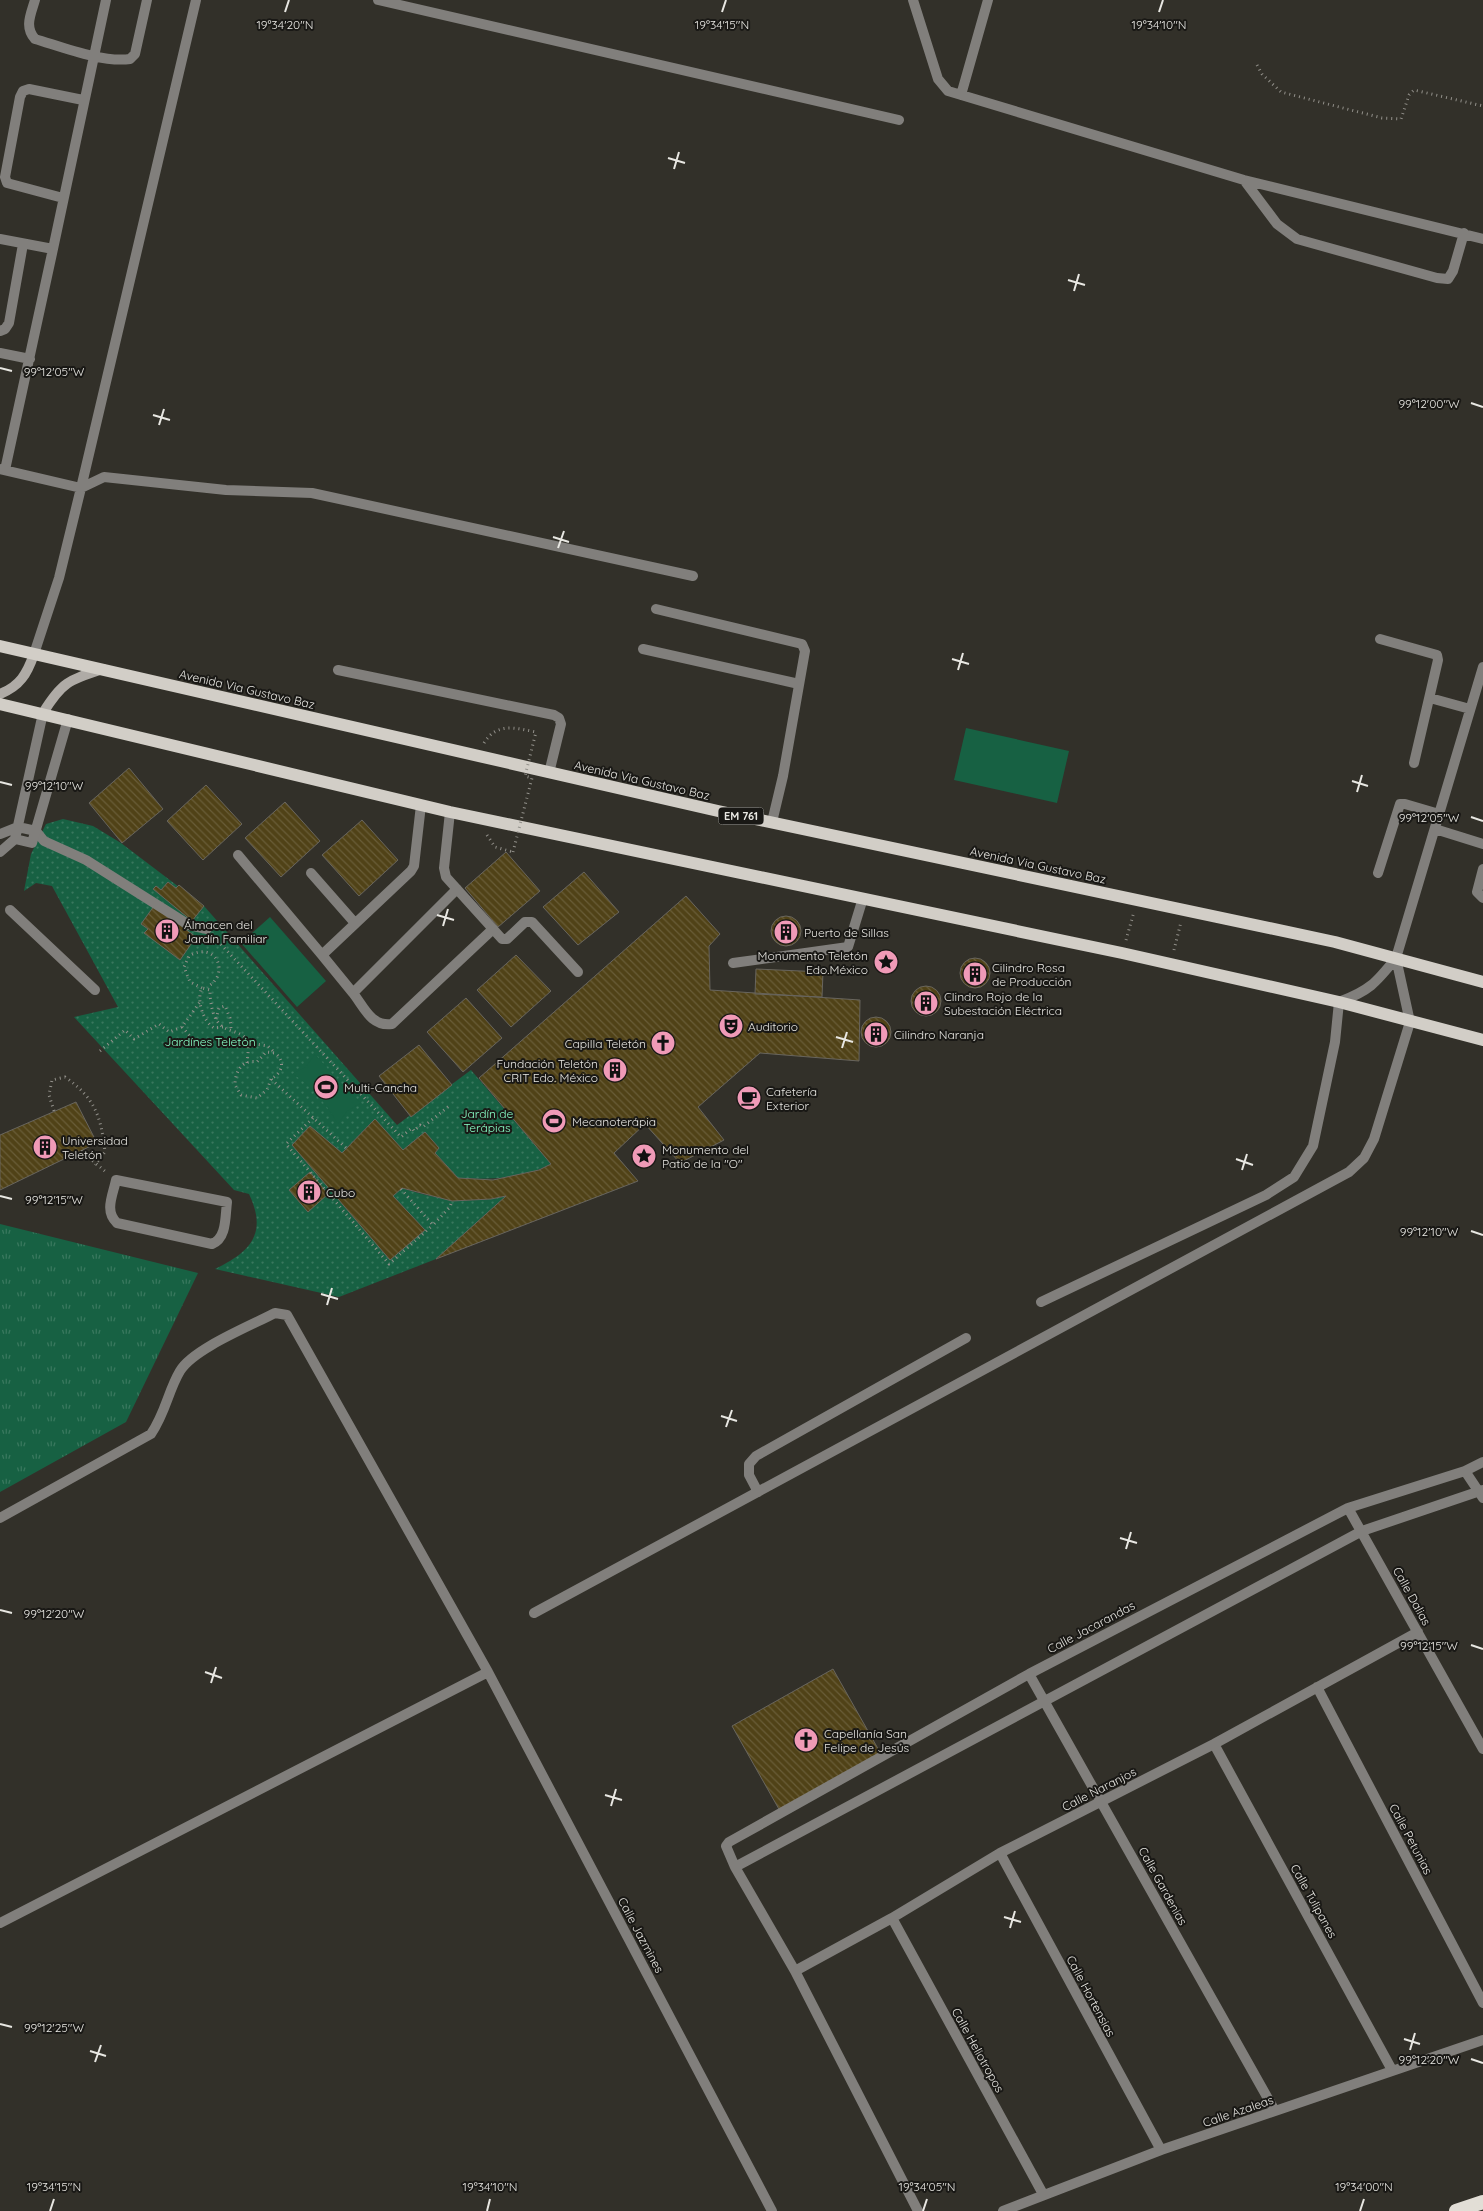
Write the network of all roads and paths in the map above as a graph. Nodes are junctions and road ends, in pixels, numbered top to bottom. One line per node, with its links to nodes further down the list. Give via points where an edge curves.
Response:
1 (35, 0): 8 (street, via 28,23 29,32 35,39)
2 (106, 0): 8 (street)
3 (147, 0): 8 (street, via 135,54 130,59)
4 (196, 0): 25 (street)
5 (378, 0): 13 (street)
6 (913, 0): 10 (street, via 938,80 948,91)
7 (988, 0): 10 (street)
8 (93, 55): 11 (street)
9 (1257, 65): 12 (path, via 1281,92 1382,118 1401,119 1408,95 1414,90)
10 (961, 95): 14 (street)
11 (83, 100): 15 (street); 15 (street, via 29,89 20,97 5,177 7,183)
12 (1483, 106)
13 (899, 120)
14 (1244, 180): 16 (street); 16 (street, via 1277,224 1297,239 1438,278 1448,278 1453,271)
15 (63, 198): 20 (street)
16 (1464, 233): 18 (street)
17 (0, 239): 19 (street)
18 (1483, 239)
19 (23, 244): 20 (street); 21 (street, via 9,323)
20 (53, 249): 23 (street)
21 (0, 331)
22 (0, 353): 23 (street)
23 (30, 360): 24 (street)
24 (2, 469): 25 (street)
25 (81, 488): 26 (street, via 104,477 226,490 312,493); 31 (street)
26 (693, 576)
27 (656, 609): 35 (street, via 802,644 805,651)
28 (1380, 639): 37 (street, via 1437,655)
29 (0, 646): 31 (main road, Avenida Via Gustavo Baz / EM 761)
30 (643, 649): 35 (street)
31 (34, 654): 33 (main road, Avenida Via Gustavo Baz / EM 761); 36 (main road, via 22,681)
32 (1483, 667): 39 (street)
33 (104, 669): 40 (main road, via 67,682 56,692); 42 (main road, Avenida Via Gustavo Baz / EM 761)
34 (338, 670): 44 (street, via 554,715 561,724)
35 (799, 684): 48 (street)
36 (0, 694)
37 (1430, 698): 39 (street); 43 (street)
38 (0, 704): 40 (main road)
39 (1470, 709): 47 (street)
40 (43, 713): 41 (main road); 49 (street)
41 (68, 720): 45 (main road); 51 (street)
42 (475, 756): 44 (main road, Avenida Via Gustavo Baz / EM 761); 57 (path, bridge, via 490,734 506,726 536,732 525,776 532,778 513,852)
43 (1414, 763)
44 (549, 773): 48 (main road, Avenida Via Gustavo Baz / EM 761)
45 (421, 805): 46 (main road); 69 (street, via 414,866)
46 (450, 812): 63 (street, via 444,872); 64 (main road)
47 (1439, 814): 50 (street); 62 (street, via 1400,804)
48 (772, 822): 66 (main road, Avenida Via Gustavo Baz / EM 761)
49 (18, 827): 51 (street); 52 (street); 53 (street)
50 (1435, 829): 56 (street); 74 (street)
51 (36, 831): 54 (street); 55 (street)
52 (0, 834)
53 (15, 839): 55 (street); 58 (street)
54 (44, 841): 55 (street); 70 (street, via 86,860 189,925)
55 (32, 843)
56 (1483, 844)
57 (495, 847)
58 (0, 852)
59 (238, 855): 73 (street)
60 (1483, 869): 65 (street, via 1477,892)
61 (310, 873): 69 (street)
62 (1378, 873)
63 (457, 889): 71 (street); 81 (street)
64 (863, 898): 72 (main road); 75 (street, via 848,947)
65 (1483, 898)
66 (1138, 900): 68 (main road, Avenida Via Gustavo Baz / EM 761); 72 (path)
67 (10, 910): 80 (street)
68 (1184, 910): 74 (main road, Avenida Via Gustavo Baz / EM 761); 76 (path)
69 (354, 922): 73 (street)
70 (207, 929): 96 (path, via 401,1137 412,1128 414,1131 420,1125 422,1127)
71 (493, 929): 77 (street, via 504,940 525,922 532,922); 81 (street, via 392,1024 374,1022)
72 (1122, 952): 76 (main road)
73 (322, 955): 81 (street)
74 (1396, 958): 78 (main road, Avenida Via Gustavo Baz / EM 761); 83 (street, via 1378,981 1362,994); 85 (street)
75 (734, 963)
76 (1171, 964): 83 (main road)
77 (578, 972)
78 (1483, 982)
79 (204, 987): 79 (path, via 190,982 184,967 189,956 200,951 210,953 218,966 217,978); 82 (path); 84 (path, via 210,990)
80 (95, 990)
81 (353, 993)
82 (201, 1001): 86 (path); 87 (path, via 206,1022 214,1028)
83 (1339, 1002): 85 (main road); 106 (street, via 1335,1042 1313,1146 1294,1177 1266,1195)
84 (216, 1019): 87 (path); 88 (path, via 219,1008 225,1006)
85 (1410, 1022): 89 (main road); 110 (street, via 1374,1139 1364,1158 1349,1172)
86 (182, 1026): 91 (path); 92 (path, via 169,1032 159,1024 134,1039 124,1030)
87 (223, 1027): 88 (path)
88 (231, 1029): 90 (path, via 243,1034)
89 (1483, 1040)
90 (249, 1043): 93 (path, via 268,1046); 94 (path)
91 (200, 1047)
92 (100, 1051)
93 (275, 1053): 94 (path, via 266,1052 257,1062); 95 (path, via 282,1068)
94 (247, 1062): 95 (path, via 240,1067 235,1079 241,1095 251,1098 262,1096)
95 (271, 1079): 98 (path)
96 (449, 1106)
97 (54, 1111): 101 (path, via 49,1095 52,1080 65,1077 80,1088 96,1108 105,1152)
98 (313, 1118): 99 (path); 105 (path, via 286,1144 389,1264)
99 (346, 1148)
100 (81, 1151): 101 (path)
101 (95, 1165): 102 (path)
102 (116, 1180): 102 (street, via 109,1211 117,1223 212,1244 222,1236 227,1202)
103 (401, 1190): 105 (path)
104 (452, 1201): 105 (path)
105 (433, 1225)
106 (1041, 1302)
107 (966, 1338): 110 (street, via 756,1456 749,1464 749,1474)
108 (1483, 1462): 109 (street, Calle Jacarandas)
109 (1465, 1471): 111 (street); 112 (street, Calle Jacarandas)
110 (758, 1492): 115 (street)
111 (1482, 1493): 114 (street)
112 (1348, 1508): 114 (street, Calle Dalias); 118 (street, Calle Jacarandas)
113 (0, 1518): 117 (street, Calle Jazmines, via 151,1434 162,1417 180,1371 192,1357 275,1313 282,1313 287,1315)
114 (1362, 1532): 116 (street, Calle Dalias); 120 (street)
115 (534, 1613)
116 (1418, 1632): 119 (street, Calle Naranjos); 122 (street, Calle Dalias)
117 (488, 1672): 127 (street); 136 (street, Calle Jazmines)
118 (1030, 1674): 120 (street, Calle Gardenias); 125 (street, Calle Jacarandas, via 729,1842 726,1846)
119 (1317, 1687): 121 (street, Calle Naranjos); 129 (street, Calle Petunias)
120 (1045, 1702): 123 (street, Calle Gardenias); 125 (street)
121 (1214, 1744): 123 (street, Calle Naranjos); 131 (street, Calle Tulipanes)
122 (1483, 1748)
123 (1101, 1802): 124 (street, Calle Naranjos); 132 (street, Calle Gardenias)
124 (1000, 1853): 126 (street, Calle Naranjos); 133 (street, Calle Hortensias)
125 (735, 1867): 128 (street)
126 (892, 1918): 128 (street, Calle Naranjos); 134 (street, Calle Heliotropos)
127 (0, 1923)
128 (795, 1971): 137 (street)
129 (1483, 2004)
130 (1483, 2040): 131 (street, Calle Azaleas)
131 (1392, 2070): 132 (street, Calle Azaleas)
132 (1275, 2111): 133 (street, Calle Azaleas)
133 (1161, 2150): 134 (street, Calle Azaleas)
134 (1043, 2194): 138 (street, Calle Azaleas)
135 (1483, 2202): 139 (highway)
136 (772, 2211)
137 (918, 2211)
138 (1003, 2211)
139 (1456, 2211)

